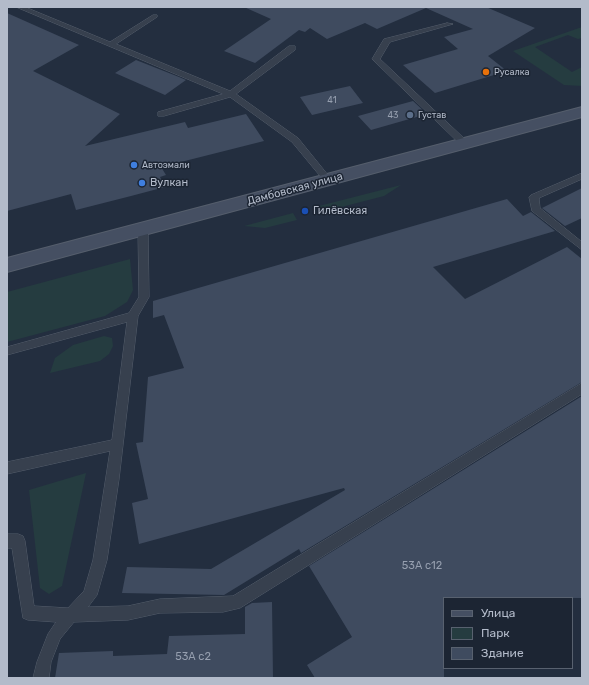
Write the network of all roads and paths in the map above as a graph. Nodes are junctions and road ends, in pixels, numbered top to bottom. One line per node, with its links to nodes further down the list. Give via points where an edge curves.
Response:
1 (19, 7): 4 (lane)
2 (155, 16): 4 (lane)
3 (449, 24): 9 (lane, via 387,41 376,59)
4 (111, 44): 6 (lane)
5 (292, 48): 6 (lane)
6 (231, 94): 8 (lane); 11 (lane, via 294,140)
7 (581, 112): 9 (main road, Дамбовская улица)
8 (161, 114)
9 (465, 144): 11 (main road, Дамбовская улица)
10 (582, 176): 13 (lane, via 534,197 535,209)
11 (328, 180): 12 (main road, Дамбовская улица)
12 (143, 229): 14 (main road, Дамбовская улица); 15 (lane, via 144,297)
13 (582, 247)
14 (7, 266)
15 (133, 316): 16 (lane); 18 (lane)
16 (7, 351)
17 (582, 388): 21 (lane, via 235,603 160,606 128,613)
18 (117, 444): 19 (lane); 21 (lane, via 100,560 90,595)
19 (7, 468)
20 (7, 541): 21 (lane, via 18,541 28,613)
21 (71, 615): 22 (lane, via 55,634)
22 (41, 678)

